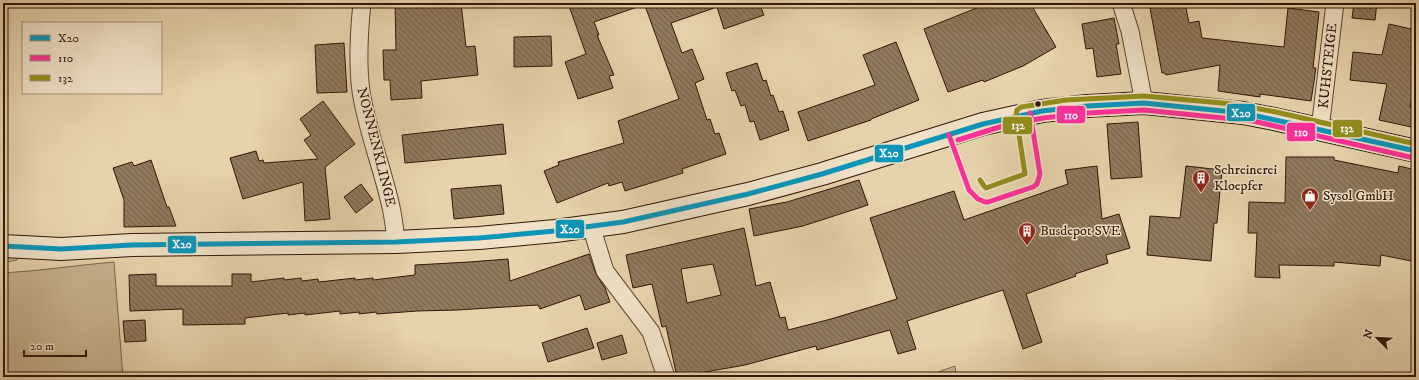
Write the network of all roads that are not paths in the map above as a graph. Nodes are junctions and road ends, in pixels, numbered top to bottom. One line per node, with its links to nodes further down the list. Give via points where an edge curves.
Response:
1 (362, 3): 8 (street, NONNENKLINGE, via 359,65 361,91 392,212)
2 (1121, 3): 4 (street, via 1130,31)
3 (1335, 3): 5 (street, KUHSTEIGE)
4 (1144, 103): 5 (main road, via 1243,113); 7 (main road, via 1066,107 1023,114 793,183 645,218)
5 (1320, 129): 6 (main road)
6 (1416, 151)
7 (591, 226): 8 (main road, via 479,238); 10 (street, via 605,271 651,332)
8 (396, 242): 9 (main road, via 126,245 61,249)
9 (3, 246)
10 (666, 377)

